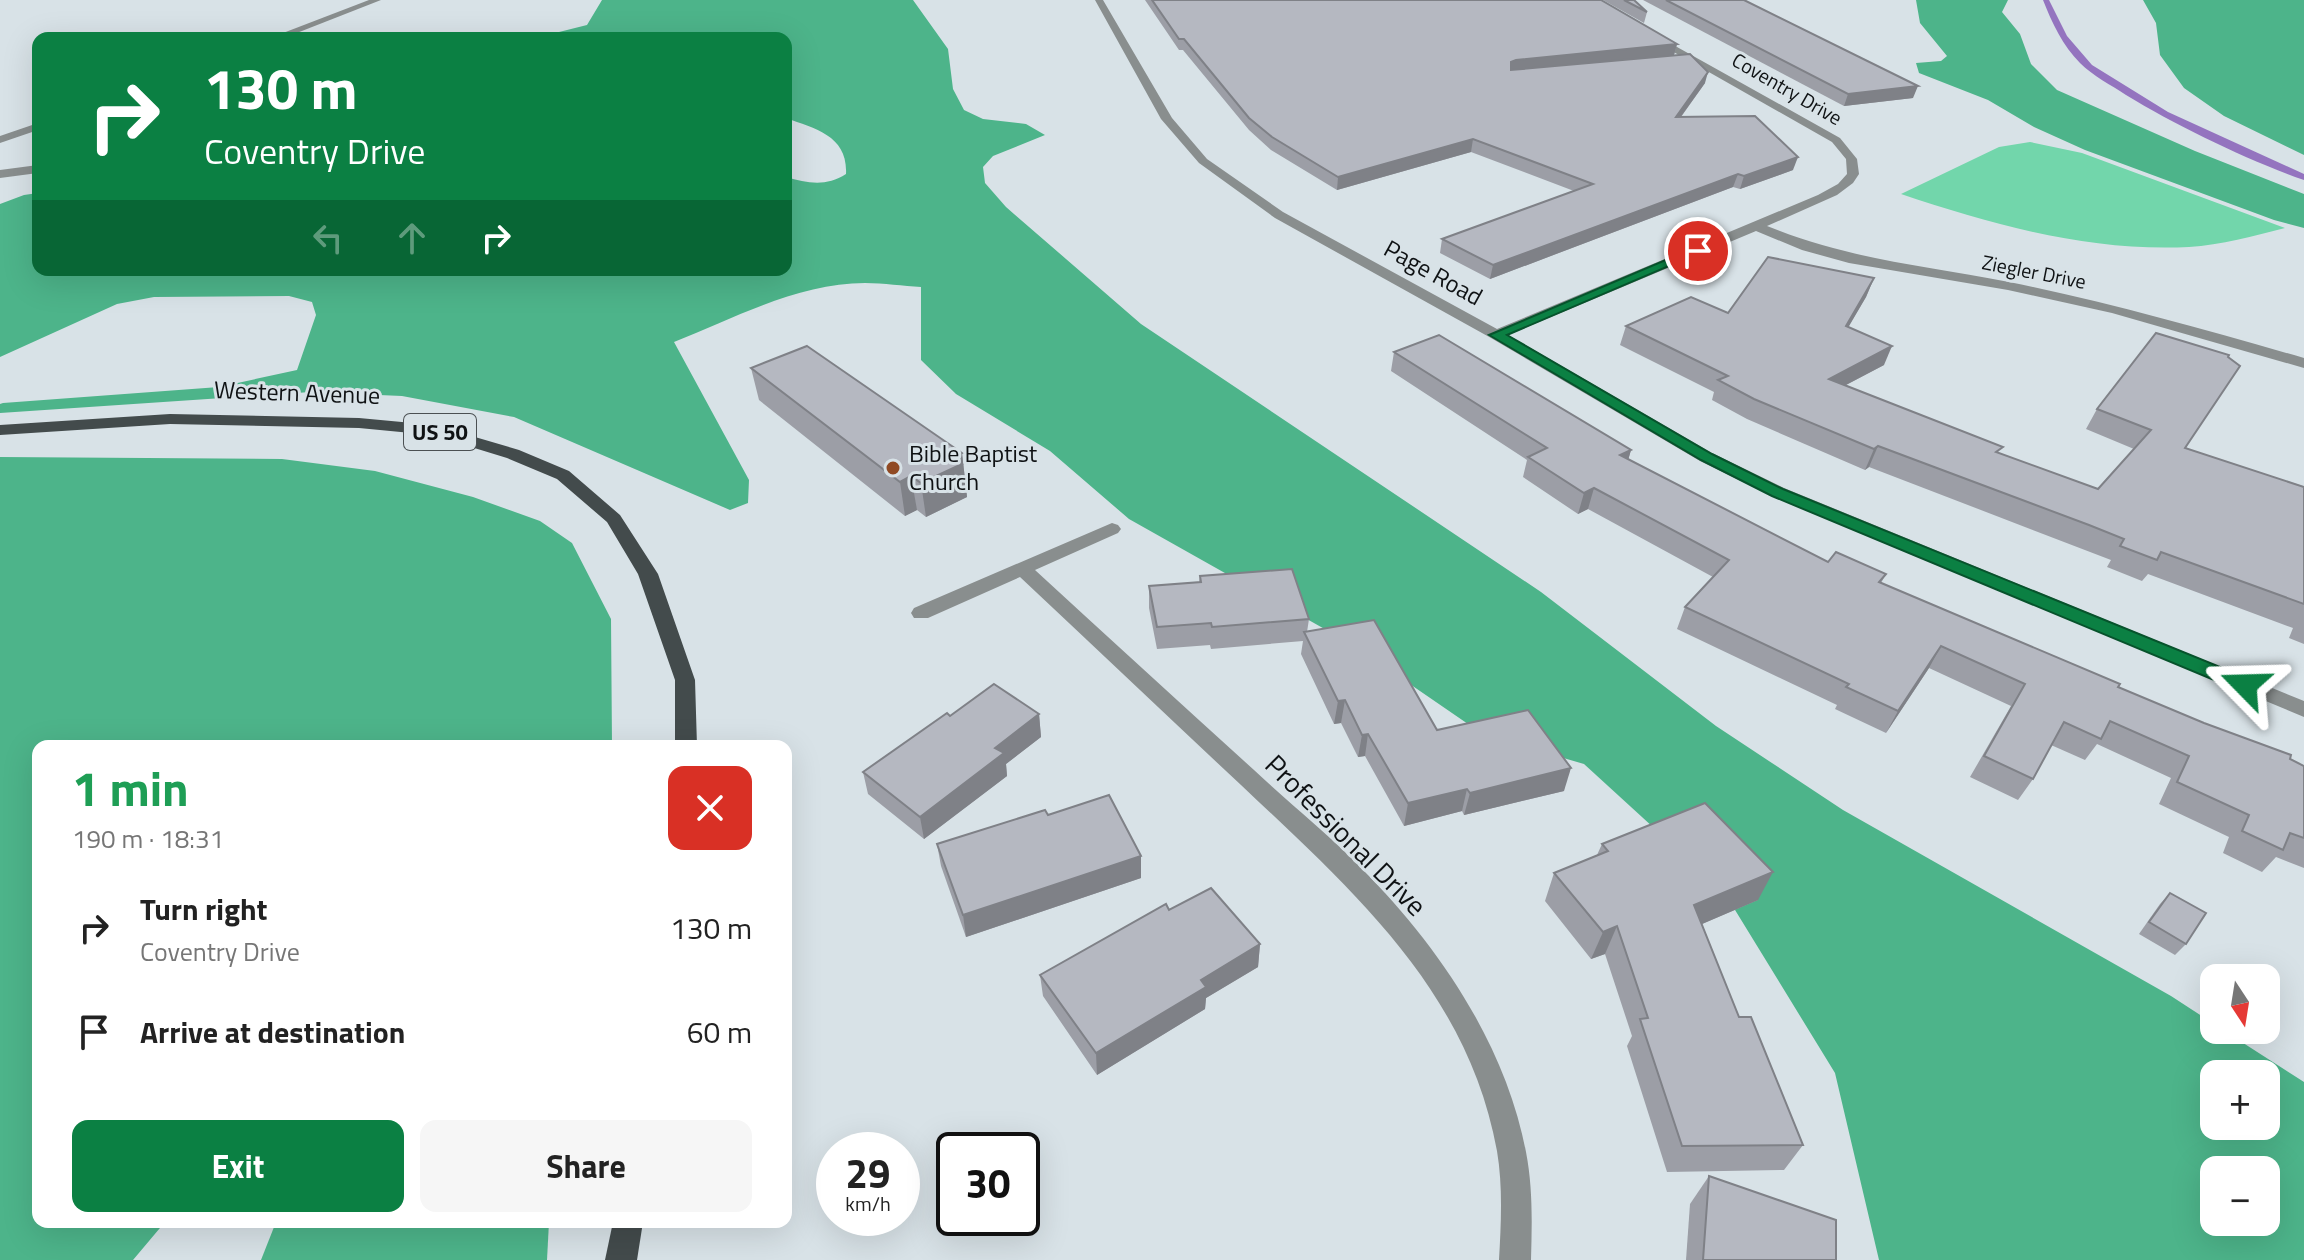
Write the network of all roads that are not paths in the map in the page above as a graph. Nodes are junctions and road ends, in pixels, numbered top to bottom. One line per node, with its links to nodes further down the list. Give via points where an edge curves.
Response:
1 (377, 0): 4 (street)
2 (1099, 0): 12 (street, Page Road, via 1167,119 1203,161 1279,215)
3 (1641, 29): 5 (street, Coventry Drive)
4 (291, 32)
5 (1693, 59): 6 (street); 11 (street, Coventry Drive, via 1836,140 1855,164 1842,188)
6 (1678, 60)
7 (32, 128): 8 (street)
8 (0, 140)
9 (32, 170): 10 (street)
10 (0, 174)
11 (1756, 226): 12 (street, Coventry Drive); 13 (street, Ziegler Drive, via 1854,260 2115,309)
12 (1496, 335): 18 (street, Page Road, via 1706,457 1778,492)
13 (2304, 363)
14 (0, 430): 19 (main road, Western Avenue / US 50, via 170,419 359,423 434,430 563,475 614,519 648,574 685,680)
15 (1112, 529): 16 (street)
16 (1022, 568): 17 (street); 22 (street, Professional Drive, via 1355,877 1459,1007 1490,1073 1514,1152 1519,1229)
17 (921, 613)
18 (2304, 709)
19 (686, 740)
20 (627, 1228): 21 (main road)
21 (621, 1260)
22 (1515, 1260)

